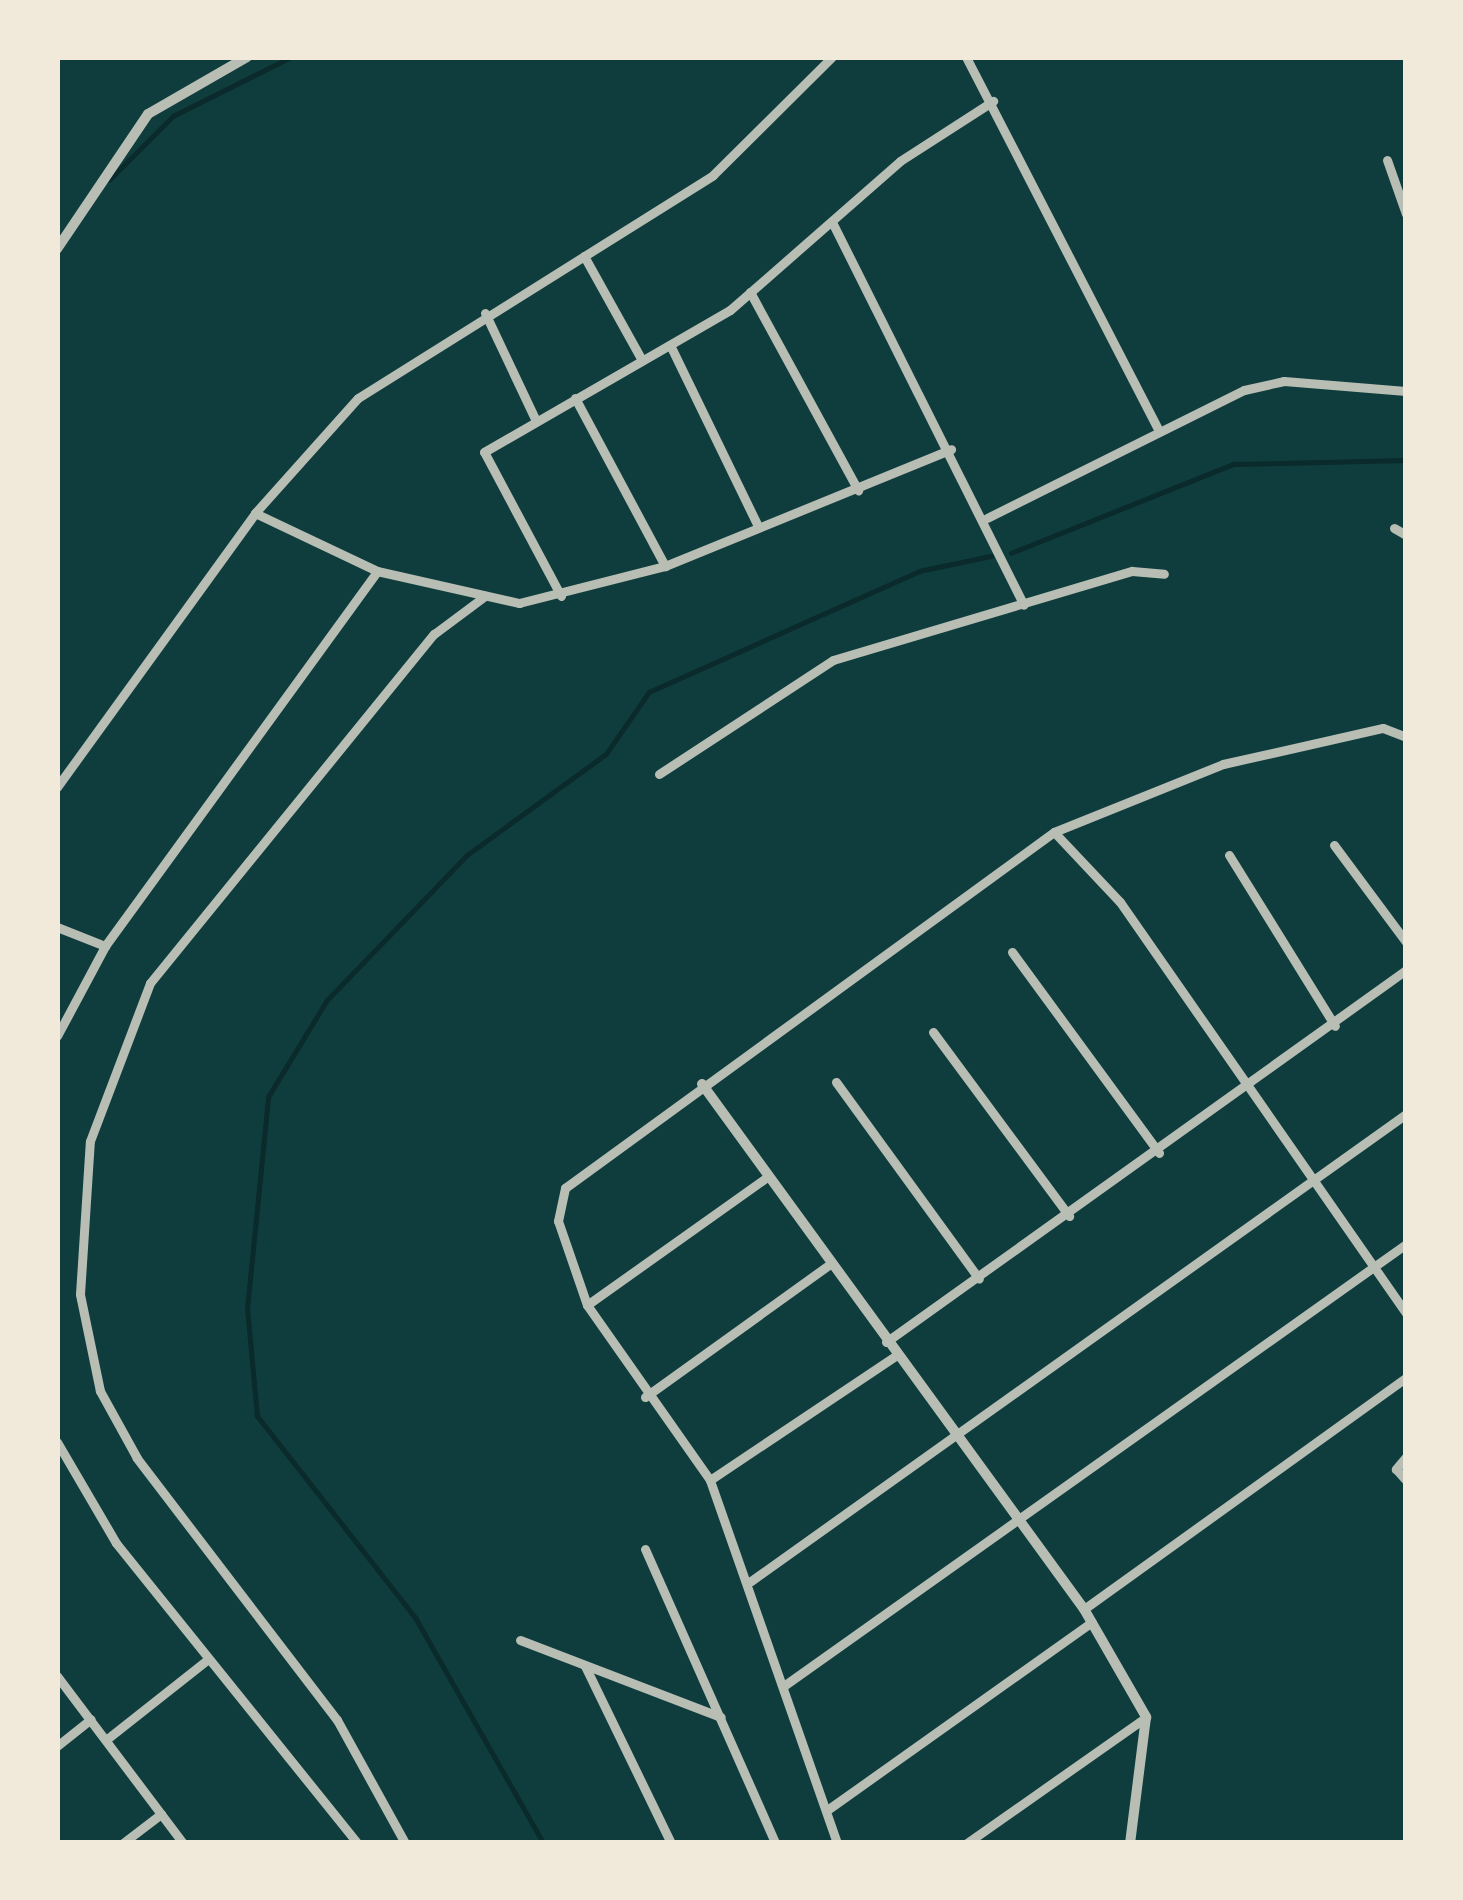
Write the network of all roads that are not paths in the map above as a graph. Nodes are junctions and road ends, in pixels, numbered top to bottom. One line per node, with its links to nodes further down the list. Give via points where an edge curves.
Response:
1 (247, 57): 8 (street, via 136,126)
2 (832, 57): 9 (street, via 713,175)
3 (966, 57): 4 (street)
4 (993, 100): 7 (street); 17 (street)
5 (1388, 160): 6 (street)
6 (1406, 214)
7 (832, 222): 10 (street); 18 (street)
8 (57, 249)
9 (584, 256): 11 (street); 13 (street)
10 (750, 292): 12 (street); 19 (street)
11 (484, 313): 16 (street); 20 (street, via 358,398)
12 (671, 347): 13 (street); 22 (street)
13 (642, 360): 15 (street)
14 (1406, 391): 17 (street, via 1284,381)
15 (574, 398): 16 (street); 25 (street)
16 (535, 418): 29 (street, via 484,452)
17 (1159, 429): 21 (street, via 1066,487)
18 (951, 449): 19 (street); 21 (street)
19 (859, 490): 22 (street)
20 (255, 513): 26 (street); 33 (street)
21 (987, 518): 30 (street)
22 (758, 526): 25 (street)
23 (1394, 528): 24 (street)
24 (1406, 536)
25 (665, 566): 29 (street)
26 (377, 571): 28 (street); 39 (street)
27 (1164, 574): 30 (street, via 1132,571)
28 (485, 596): 29 (street); 88 (street, via 434,634 150,983 90,1141 83,1250 100,1391 137,1458 337,1720)
29 (560, 596)
30 (1024, 605): 32 (street, via 833,660)
31 (1406, 737): 34 (street, via 1383,728 1223,764)
32 (659, 774)
33 (57, 787)
34 (1054, 832): 46 (street); 47 (street, via 1120,902)
35 (1334, 845): 38 (street)
36 (1228, 855): 42 (street)
37 (57, 928): 39 (street)
38 (1406, 942)
39 (105, 946): 44 (street)
40 (1012, 952): 49 (street)
41 (1406, 970): 42 (street)
42 (1334, 1026): 47 (street)
43 (933, 1032): 52 (street)
44 (57, 1036)
45 (836, 1082): 56 (street)
46 (702, 1084): 50 (street); 57 (street, via 566,1188 558,1221)
47 (1246, 1086): 49 (street); 51 (street)
48 (1406, 1114): 51 (street)
49 (1159, 1153): 52 (street)
50 (764, 1179): 54 (street); 57 (street)
51 (1315, 1179): 55 (street); 63 (street)
52 (1070, 1216): 56 (street)
53 (1406, 1244): 55 (street)
54 (830, 1265): 59 (street); 62 (street)
55 (1374, 1267): 58 (street); 68 (street)
56 (979, 1279): 59 (street)
57 (587, 1305): 62 (street)
58 (1406, 1313)
59 (886, 1342): 60 (street)
60 (895, 1356): 63 (street); 66 (street)
61 (1406, 1378): 71 (street)
62 (645, 1396): 66 (street)
63 (952, 1438): 68 (street); 70 (street)
64 (57, 1442): 74 (street, via 116,1543)
65 (1406, 1457): 67 (street, via 1396,1469)
66 (710, 1480): 70 (street)
67 (1406, 1480)
68 (1015, 1522): 71 (street); 77 (street)
69 (645, 1549): 78 (street)
70 (751, 1581): 77 (street)
71 (1084, 1609): 72 (street)
72 (1092, 1622): 79 (street); 83 (street)
73 (520, 1640): 75 (street)
74 (207, 1660): 81 (street); 87 (street)
75 (585, 1666): 78 (street); 89 (street)
76 (57, 1676): 80 (street)
77 (785, 1685): 83 (street)
78 (722, 1717): 90 (street)
79 (1146, 1717): 92 (street); 93 (street)
80 (91, 1719): 81 (street); 82 (street)
81 (107, 1739): 84 (street)
82 (57, 1746)
83 (830, 1808): 91 (street)
84 (161, 1814): 85 (street); 86 (street)
85 (123, 1843)
86 (184, 1843)
87 (357, 1843)
88 (405, 1843)
89 (670, 1843)
90 (775, 1843)
91 (838, 1843)
92 (967, 1843)
93 (1130, 1843)

